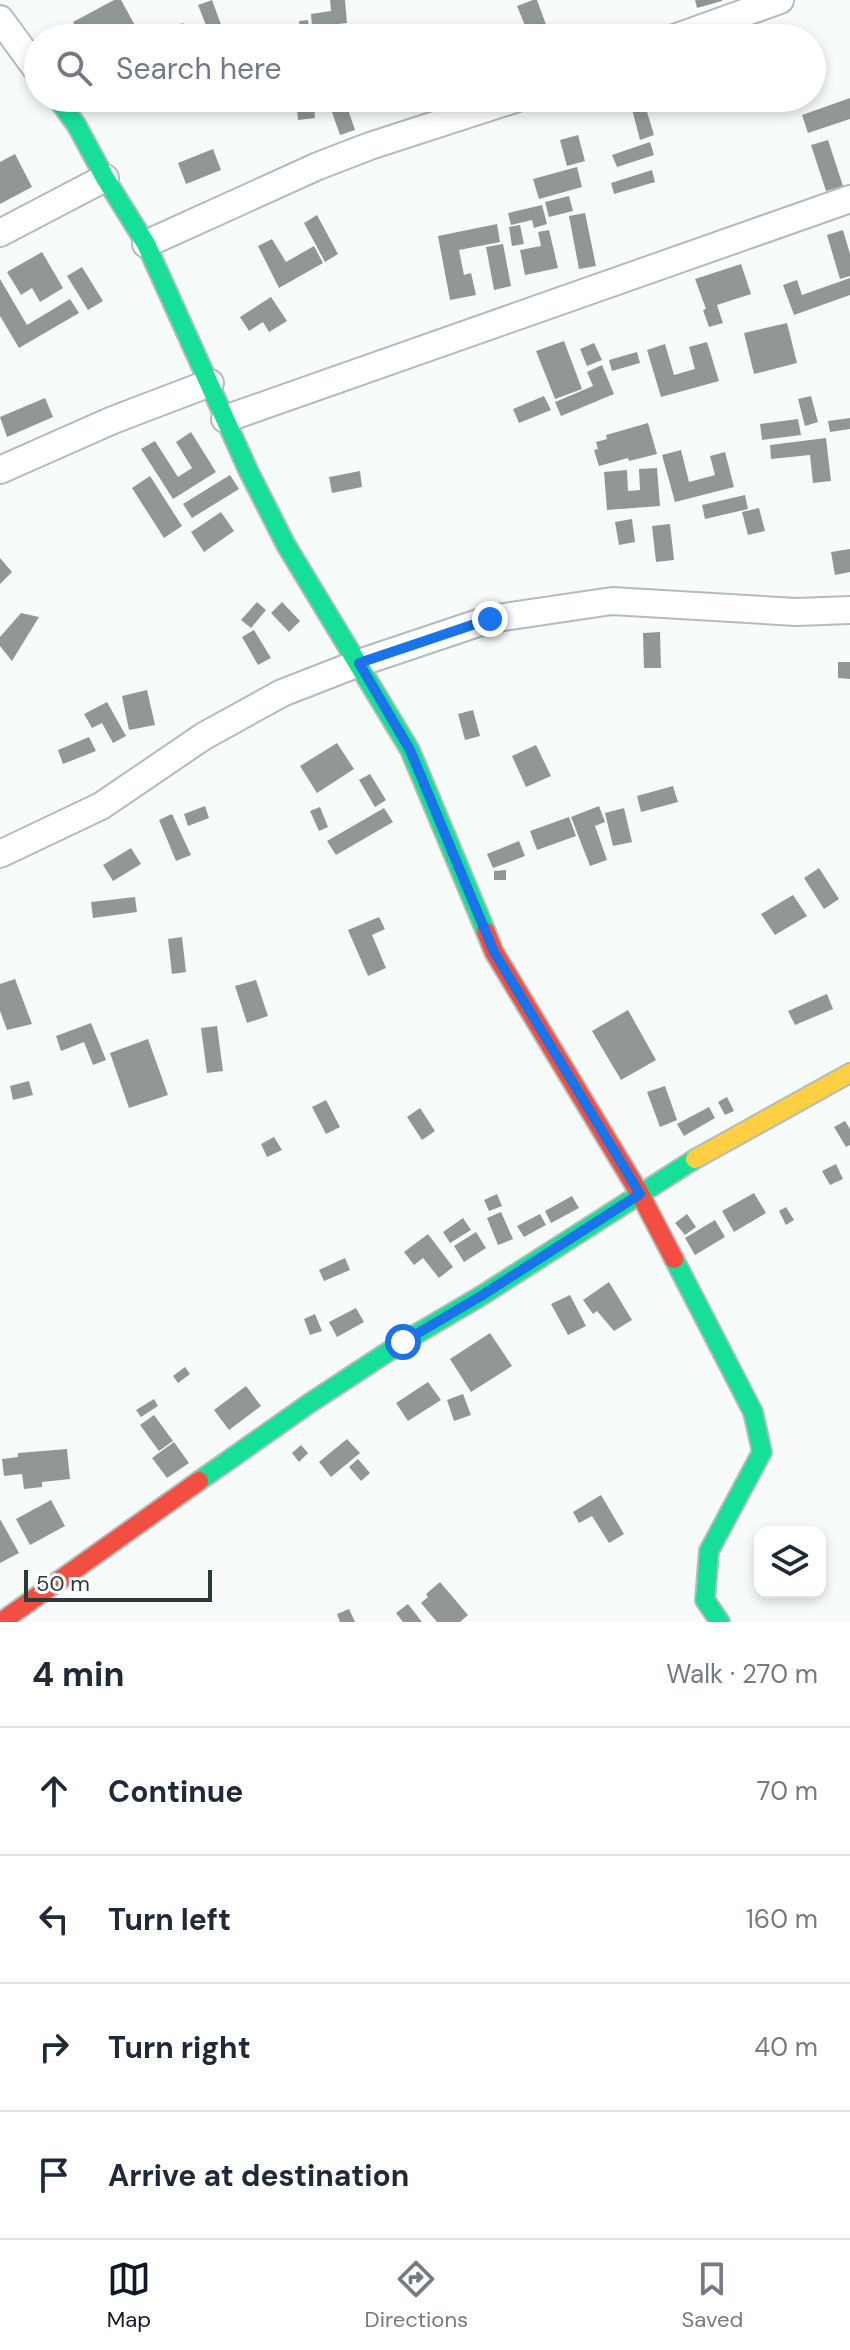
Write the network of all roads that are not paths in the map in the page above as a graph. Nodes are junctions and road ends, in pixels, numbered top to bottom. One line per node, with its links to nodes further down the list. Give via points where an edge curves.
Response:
1 (780, 0): 2 (street)
2 (713, 24)
3 (3, 28): 4 (street)
4 (24, 54)
5 (67, 112): 7 (street)
6 (475, 112): 10 (street, via 318,166)
7 (105, 178): 9 (street); 10 (street)
8 (850, 199): 12 (street)
9 (0, 233)
10 (146, 244): 11 (street)
11 (210, 383): 12 (street); 13 (street)
12 (225, 419): 15 (street, via 286,545)
13 (0, 470)
14 (850, 610): 15 (street, via 796,612 612,601 490,619)
15 (359, 663): 16 (street, via 282,693 204,736 101,806); 18 (street, via 410,750 494,952)
16 (0, 854)
17 (850, 1073): 18 (street)
18 (640, 1194): 19 (street, via 310,1403); 20 (street, via 753,1412 762,1452 709,1551 705,1600)
19 (1, 1622)
20 (720, 1622)

